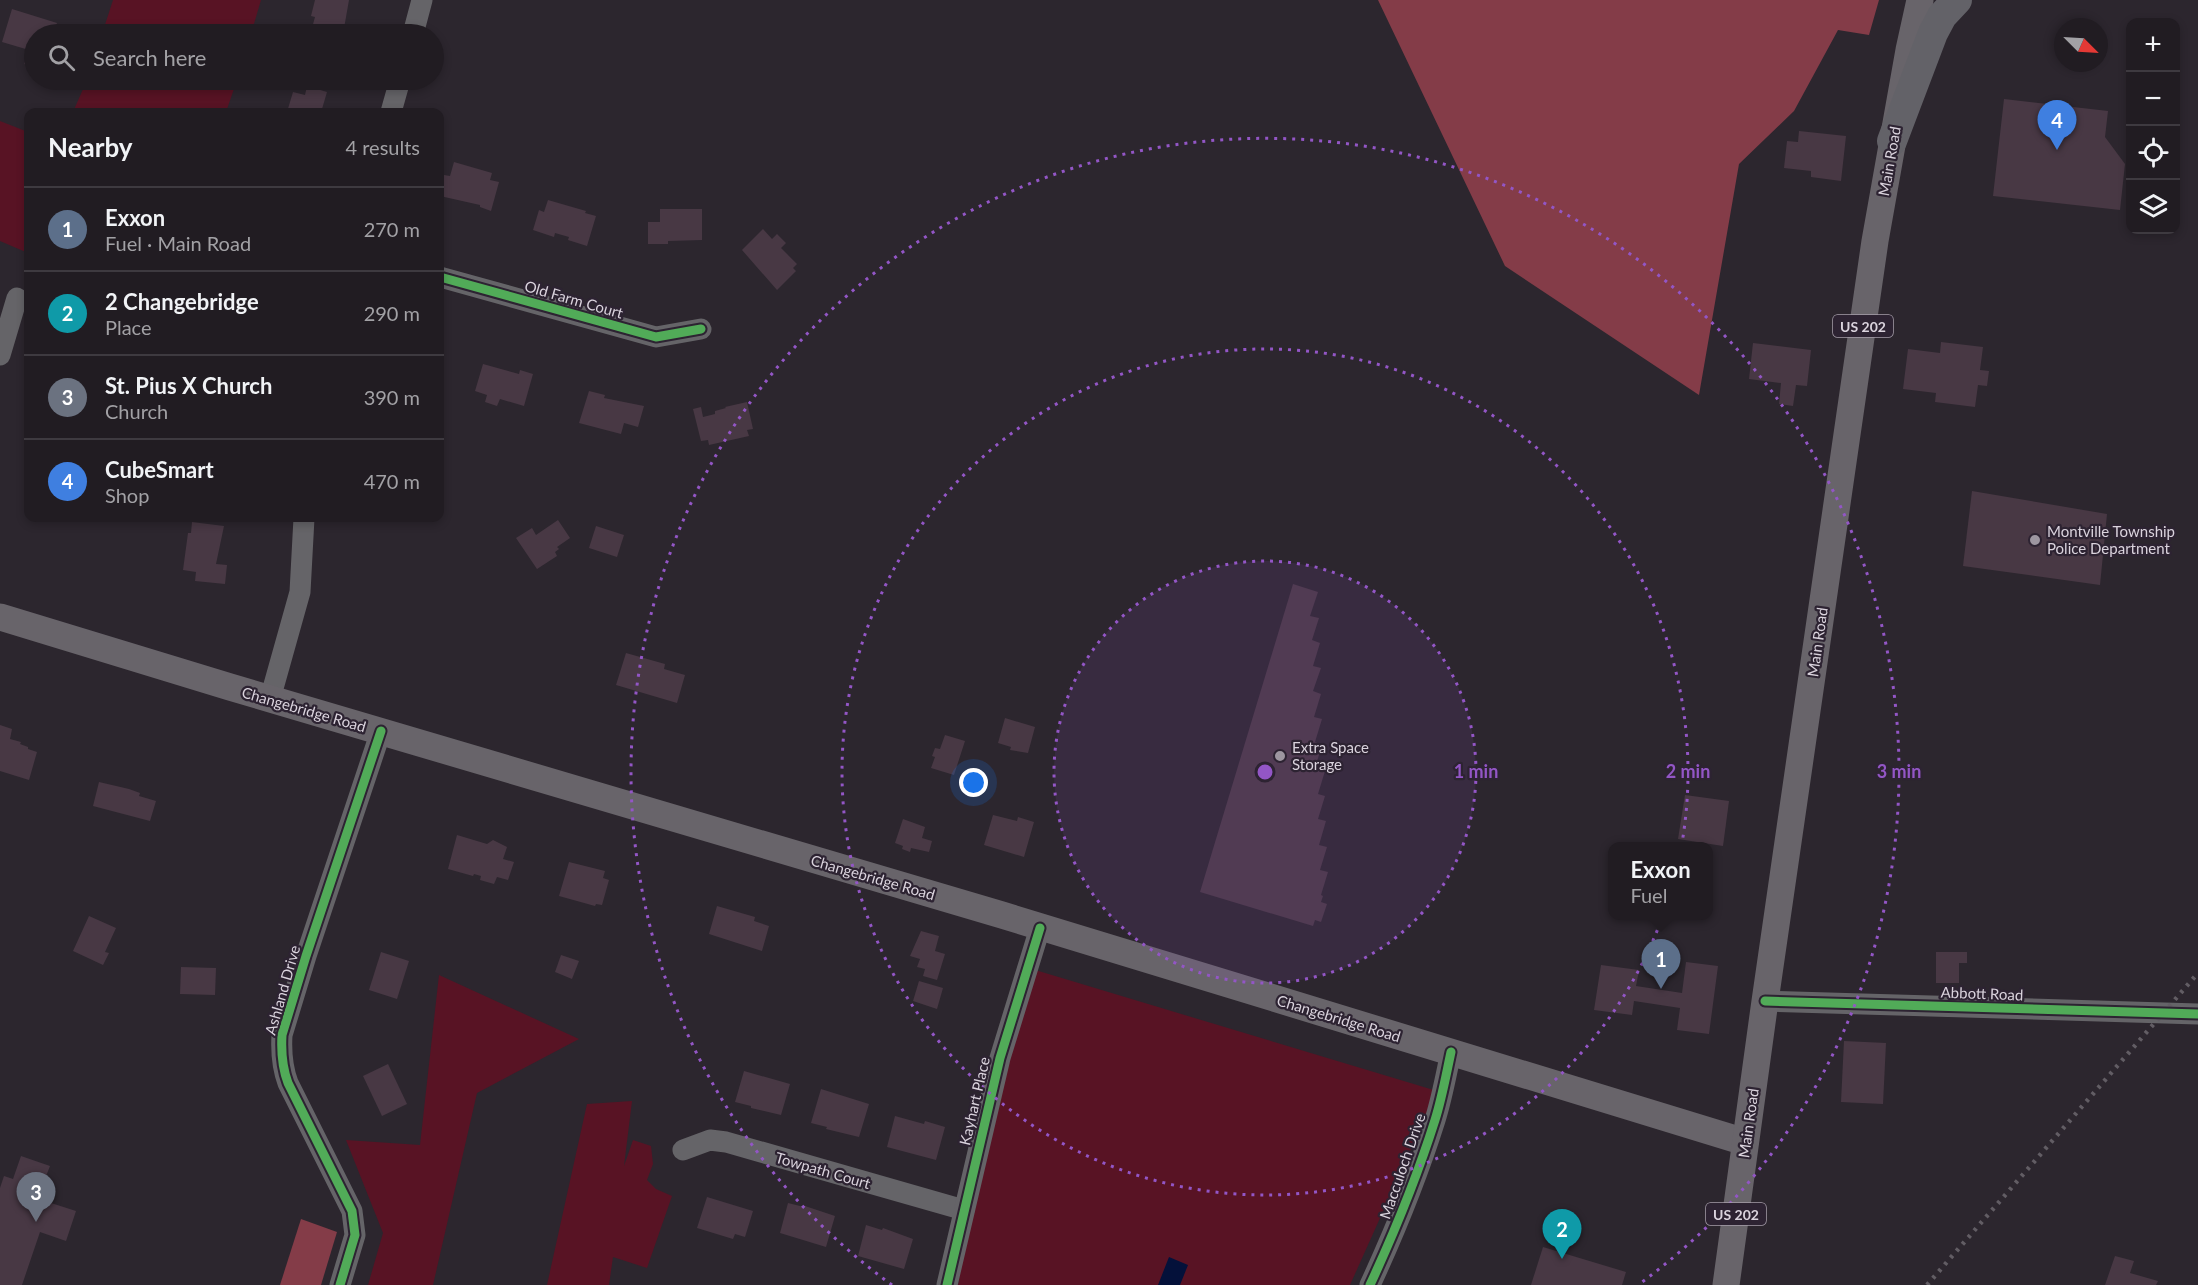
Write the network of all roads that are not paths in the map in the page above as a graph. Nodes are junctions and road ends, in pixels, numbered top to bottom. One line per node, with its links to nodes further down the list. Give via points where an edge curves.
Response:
1 (422, 0): 4 (street)
2 (1920, 0): 7 (main road, Main Road / US 202)
3 (1957, 0): 7 (highway, via 1933,33)
4 (416, 24)
5 (397, 90): 6 (street)
6 (392, 108)
7 (1892, 141): 17 (main road, Main Road / US 202)
8 (444, 278): 10 (street, Old Farm Court, via 656,337)
9 (17, 298): 11 (street)
10 (701, 329)
11 (0, 355)
12 (304, 522): 14 (street, via 300,592)
13 (0, 617): 14 (main road, Changebridge Road)
14 (270, 699): 15 (main road, Changebridge Road)
15 (381, 732): 16 (main road, Changebridge Road); 23 (street, Ashland Drive, via 306,956 281,1047 288,1083 352,1211 355,1235)
16 (1040, 927): 19 (main road, Changebridge Road); 22 (street, Kayhart Place, via 1000,1058)
17 (1765, 1001): 18 (street, Abbott Road); 20 (main road, Main Road / US 202)
18 (2198, 1014)
19 (1451, 1052): 20 (main road, Changebridge Road); 25 (street, Macculoch Drive, via 1436,1118 1395,1231)
20 (1745, 1142): 26 (main road, Main Road / US 202)
21 (683, 1150): 22 (street, Towpath Court, via 710,1140 726,1142)
22 (964, 1210): 24 (street, Kayhart Place)
23 (340, 1285)
24 (947, 1285)
25 (1370, 1285)
26 (1726, 1285)

